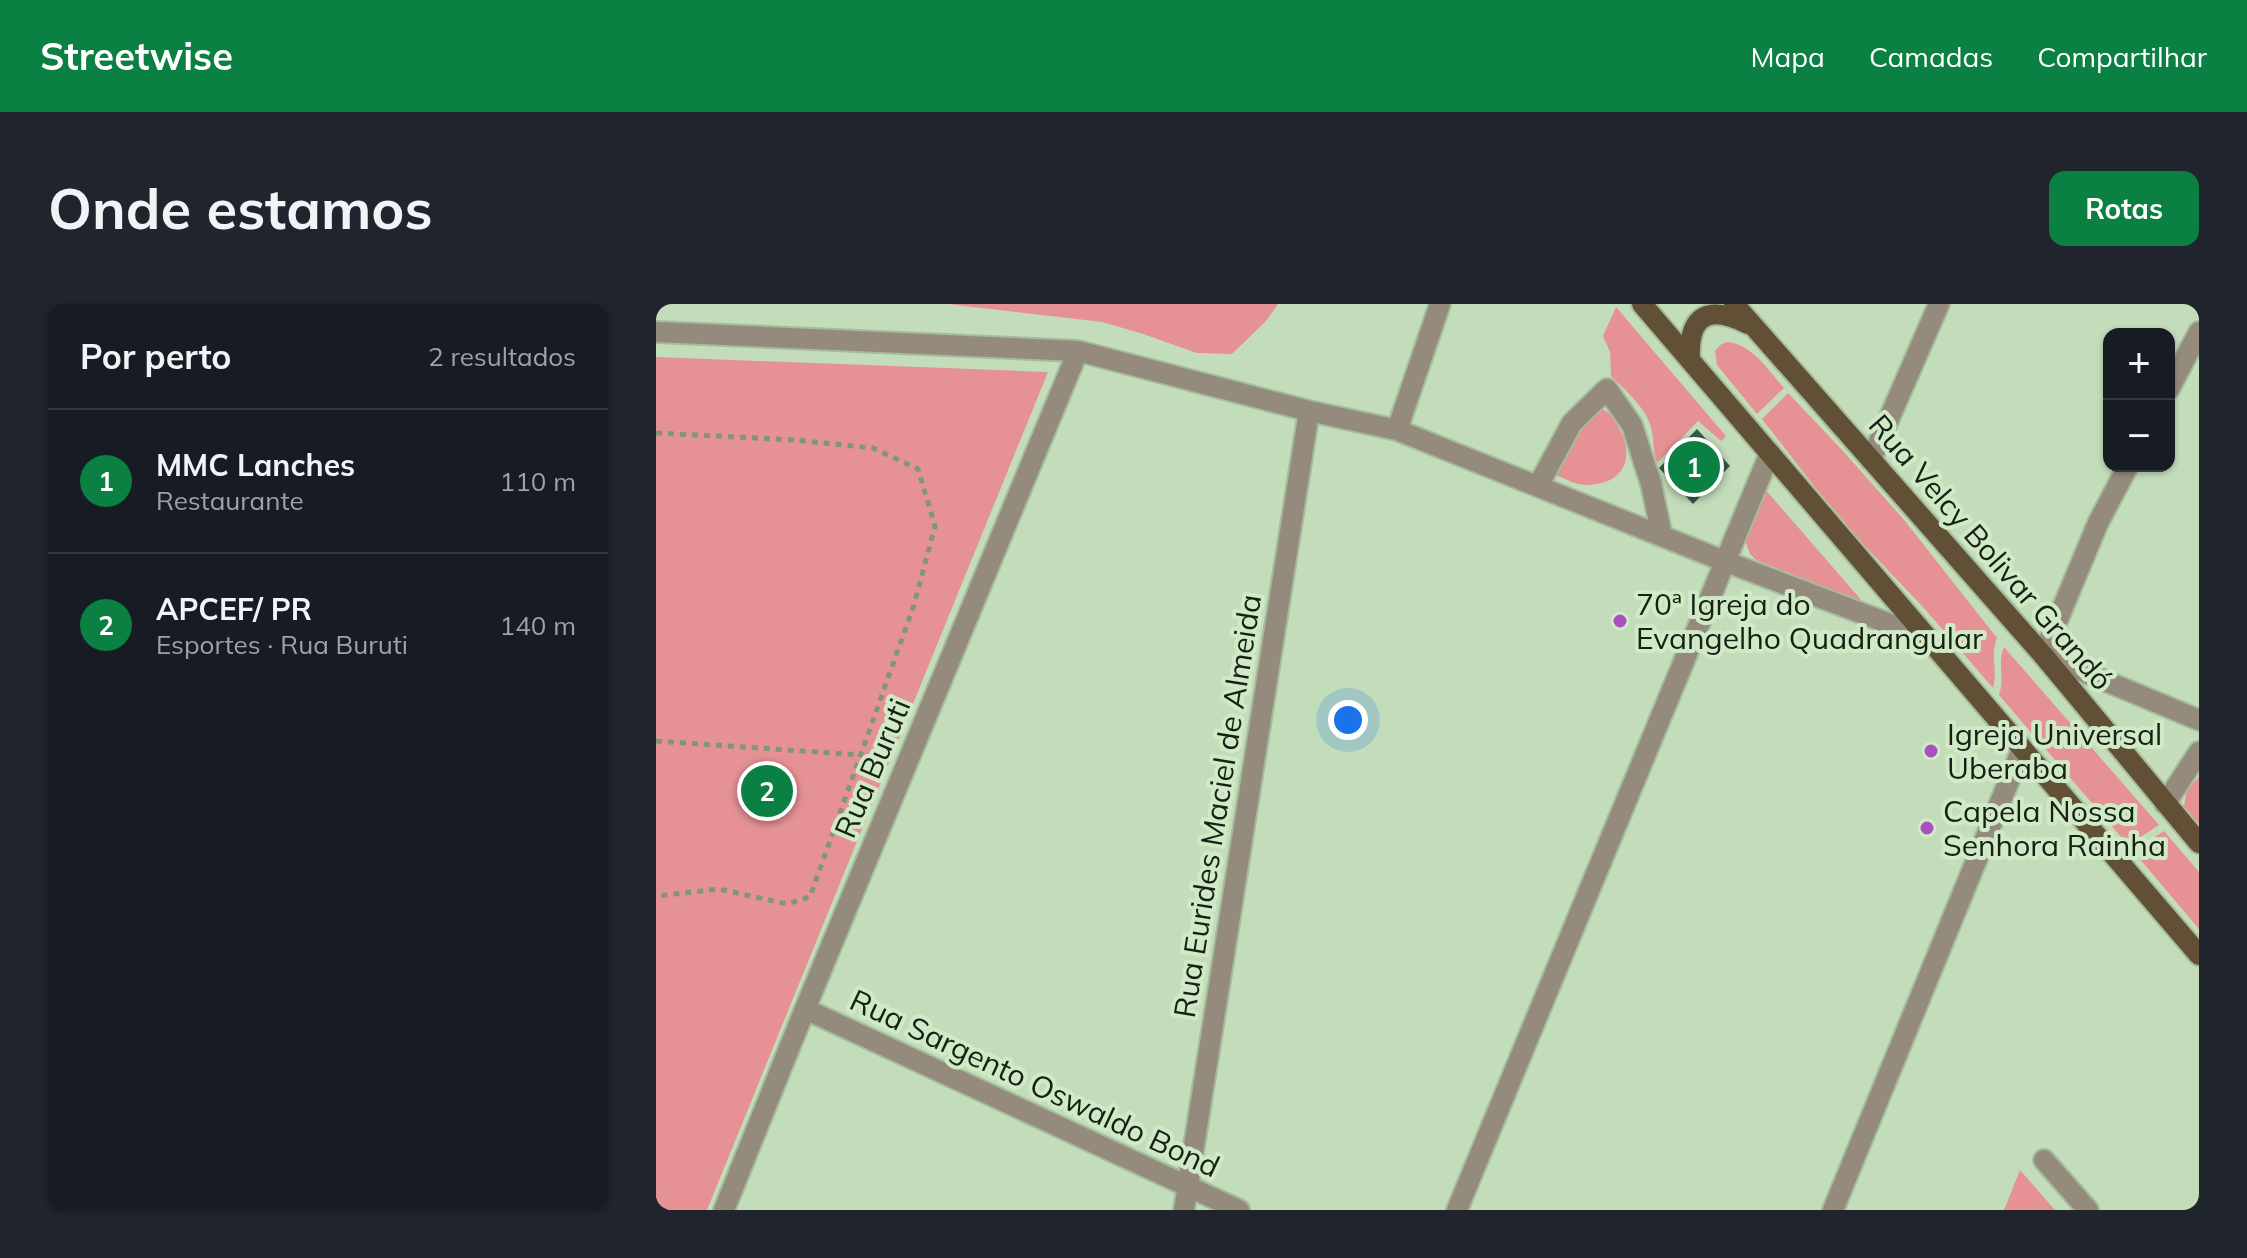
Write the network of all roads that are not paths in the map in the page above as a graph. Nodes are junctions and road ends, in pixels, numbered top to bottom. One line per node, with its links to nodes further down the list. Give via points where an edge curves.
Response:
1 (1440, 304): 12 (street)
2 (1642, 304): 9 (main road)
3 (1939, 304): 14 (street)
4 (1736, 305): 5 (main road, Rua Velcy Bolivar Grandó)
5 (1755, 328): 9 (main road, via 1734,316 1710,313 1693,330); 14 (main road, Rua Velcy Bolivar Grandó)
6 (656, 332): 8 (street)
7 (2199, 332): 10 (street)
8 (1078, 351): 11 (street); 27 (street, Rua Buruti)
9 (1690, 360): 13 (main road)
10 (2175, 378)
11 (1309, 411): 12 (street); 29 (street, Rua Eurides Maciel de Almeida)
12 (1397, 430): 16 (street)
13 (1770, 453): 18 (street); 19 (main road)
14 (1871, 460): 20 (main road, Rua Velcy Bolivar Grandó)
15 (2125, 472): 20 (street)
16 (1538, 486): 17 (street); 17 (street, via 1572,423 1607,389 1632,425)
17 (1662, 536): 18 (street)
18 (1724, 561): 19 (street); 33 (street)
19 (1927, 638): 22 (main road)
20 (2043, 655): 21 (street); 24 (main road, Rua Velcy Bolivar Grandó)
21 (2199, 720)
22 (2022, 749): 26 (main road); 34 (street)
23 (2199, 752): 24 (street)
24 (2165, 804): 25 (main road, Rua Velcy Bolivar Grandó)
25 (2199, 843)
26 (2199, 955)
27 (805, 1009): 29 (street, Rua Sargento Oswaldo Bond); 30 (street, Rua Buruti)
28 (2044, 1160): 35 (street)
29 (1187, 1187): 31 (street, Rua Eurides Maciel de Almeida); 32 (street, Rua Sargento Oswaldo Bond)
30 (724, 1210)
31 (1184, 1210)
32 (1239, 1210)
33 (1457, 1210)
34 (1833, 1210)
35 (2088, 1210)

